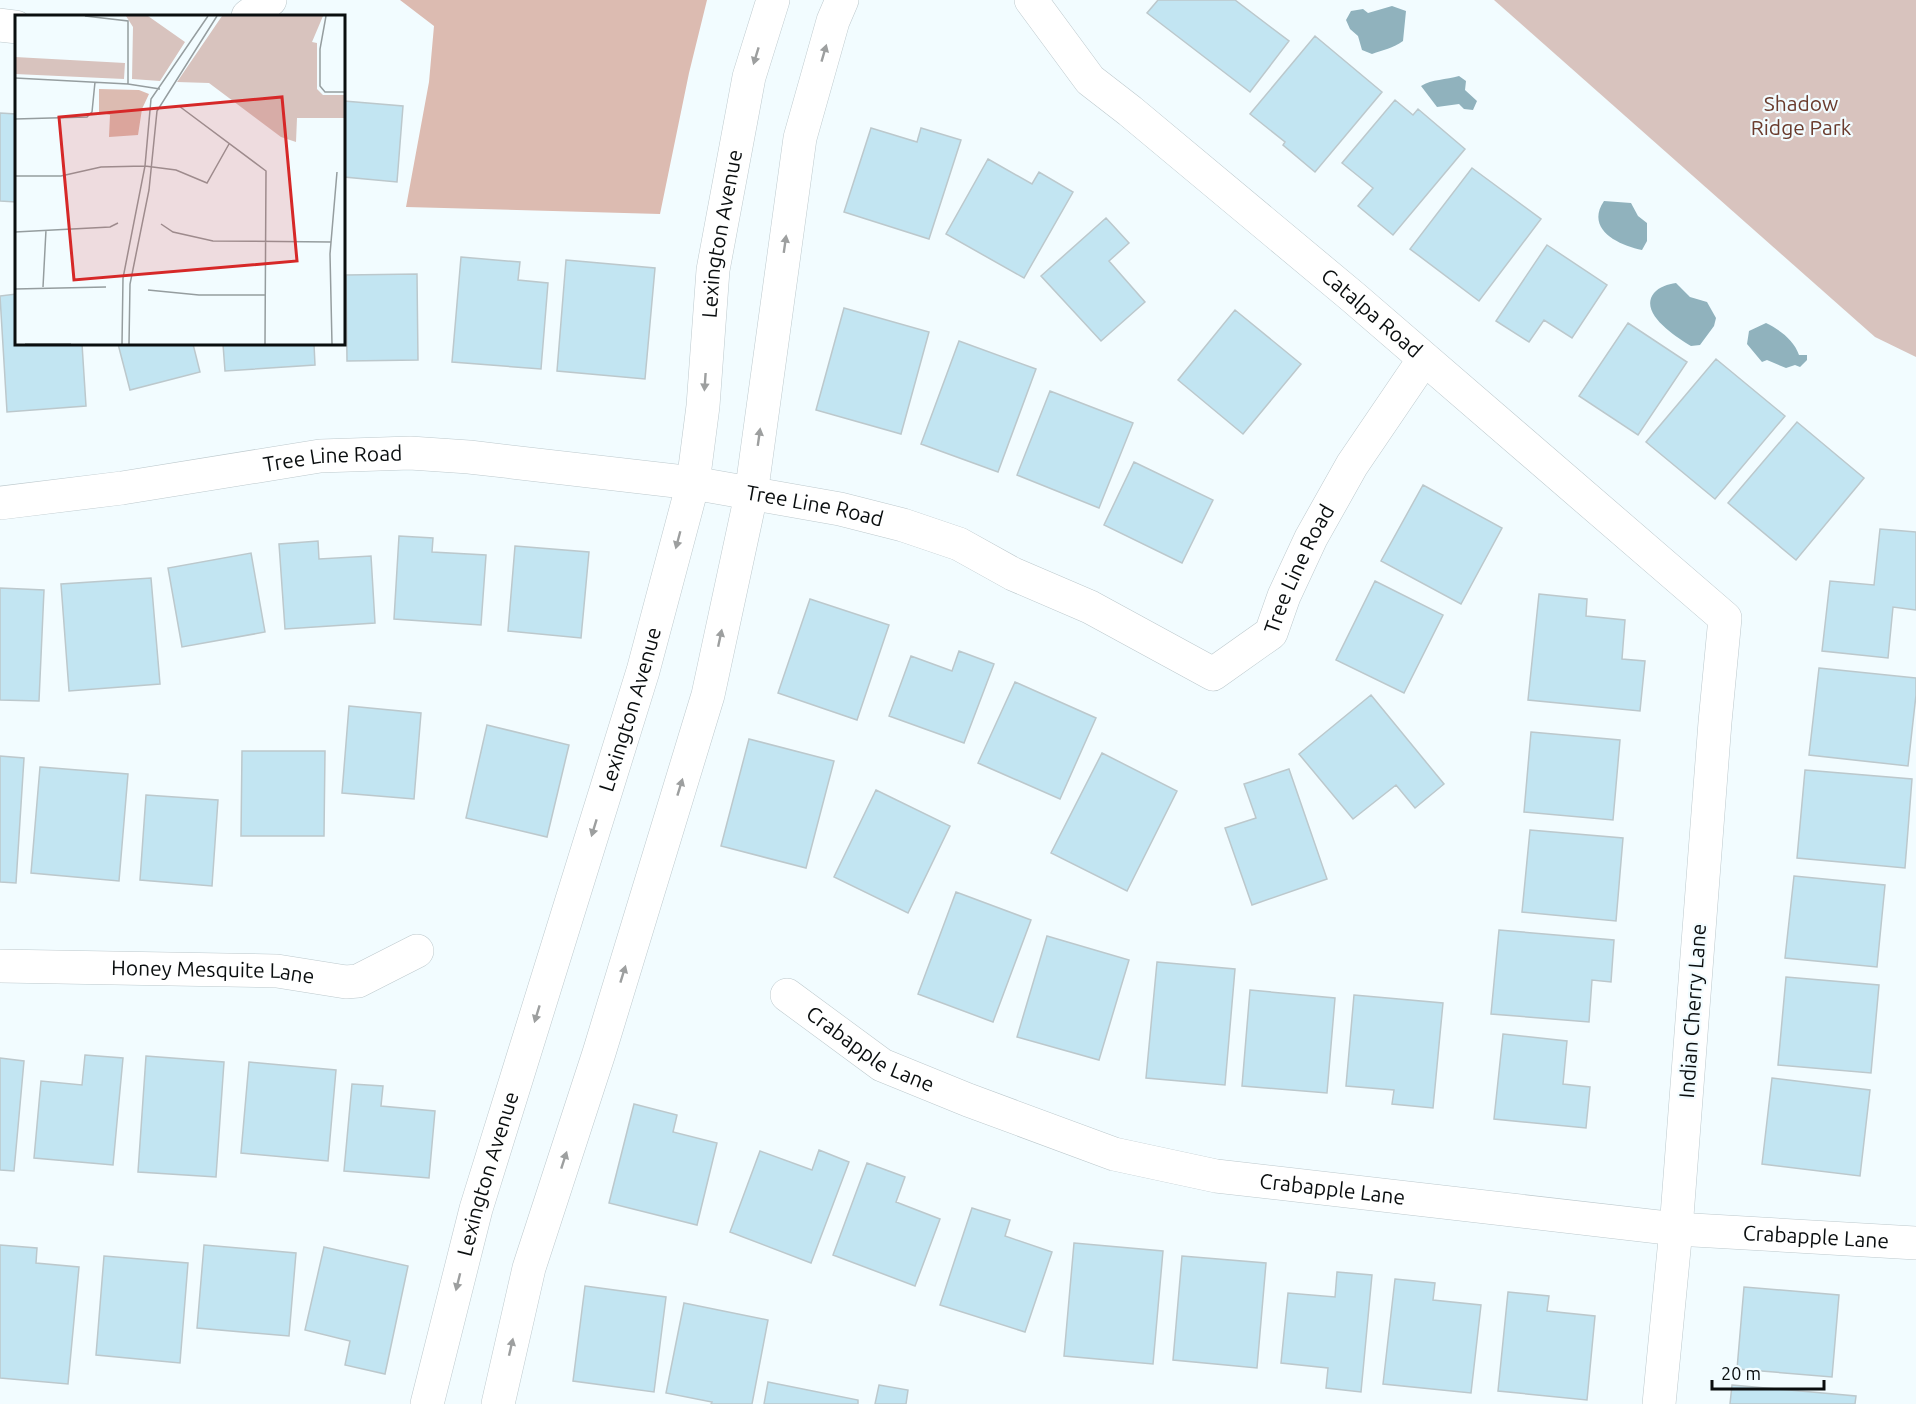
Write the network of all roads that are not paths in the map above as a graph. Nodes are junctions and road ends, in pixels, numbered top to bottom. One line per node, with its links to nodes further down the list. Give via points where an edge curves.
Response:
1 (270, 0): 5 (street)
2 (773, 0): 9 (street, Lexington Avenue, one-way to 9, via 749,77 713,270)
3 (842, 0): 10 (street, one-way to 3, via 800,138)
4 (1030, 0): 8 (street, Catalpa Road, via 1090,80)
5 (249, 15)
6 (0, 26): 7 (street)
7 (15, 27)
8 (1424, 359): 10 (street, Tree Line Road, via 1352,465 1311,538 1271,633 1213,674 1090,607 1013,574 959,544 840,509); 12 (street, Catalpa Road)
9 (693, 483): 10 (street, Tree Line Road); 11 (street, Tree Line Road, via 410,453 320,456); 18 (street, Lexington Avenue, one-way to 18, via 643,671 476,1209)
10 (751, 495): 19 (street, one-way to 10, via 529,1268 708,695)
11 (0, 503)
12 (1725, 618): 16 (street, Indian Cherry Lane)
13 (417, 951): 14 (street, Honey Mesquite Lane, via 358,981 346,982 278,971)
14 (0, 966)
15 (787, 995): 16 (street, Crabapple Lane, via 882,1065 1114,1154 1216,1176)
16 (1676, 1229): 17 (street, Crabapple Lane); 20 (street, Indian Cherry Lane)
17 (1916, 1243)
18 (427, 1404)
19 (498, 1404)
20 (1659, 1404)

